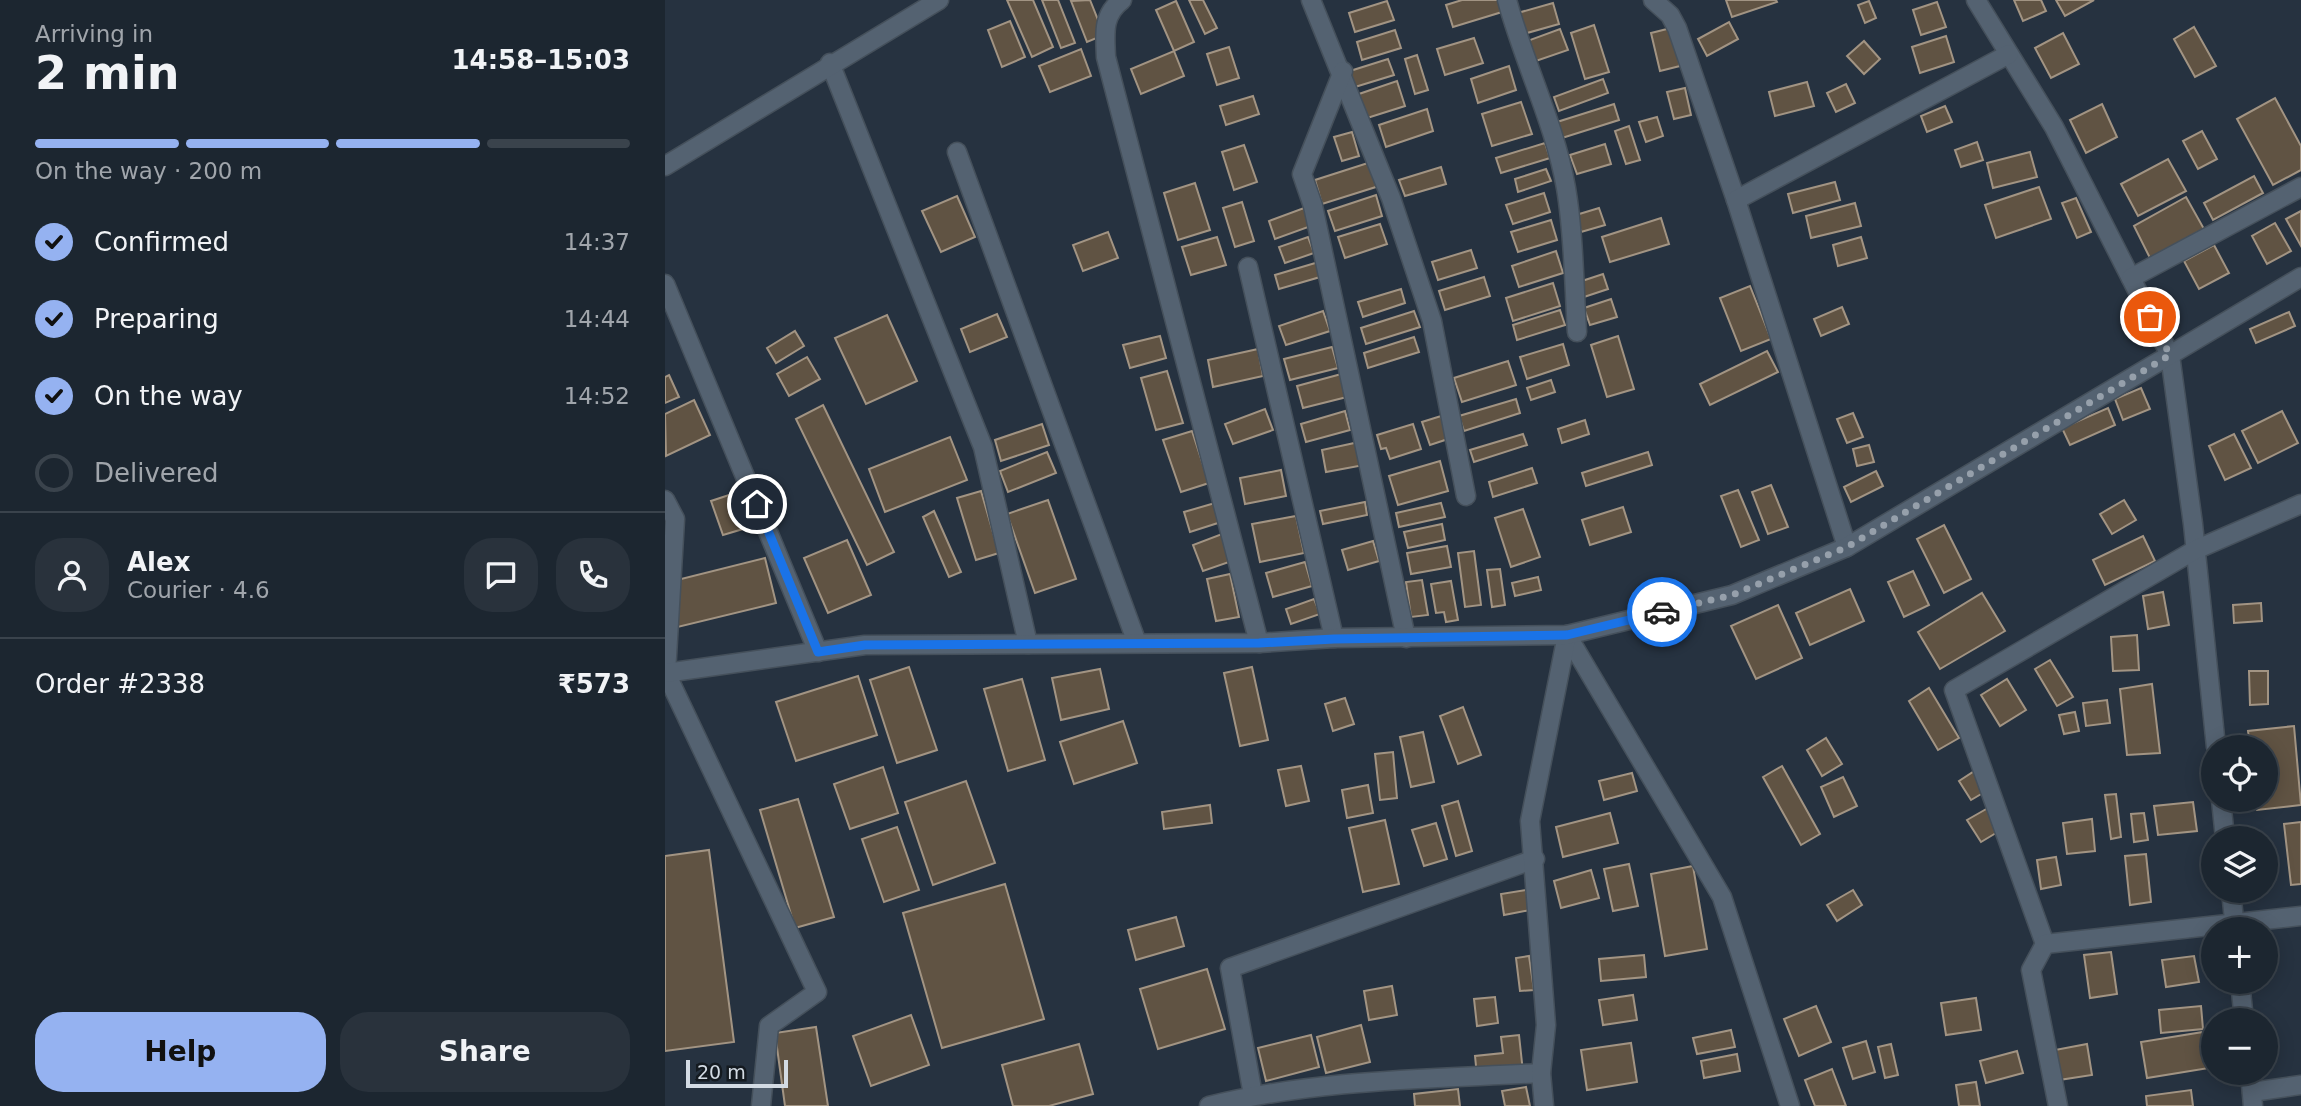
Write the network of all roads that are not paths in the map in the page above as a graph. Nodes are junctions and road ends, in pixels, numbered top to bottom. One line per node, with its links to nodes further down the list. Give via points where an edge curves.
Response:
1 (939, 0): 8 (street)
2 (1122, 0): 29 (street, via 1105,22 1106,57)
3 (1311, 0): 9 (street)
4 (1507, 0): 18 (street, via 1567,189)
5 (1653, 0): 13 (street, via 1677,28)
6 (1976, 0): 7 (street)
7 (2009, 54): 13 (street); 16 (street, via 2054,127)
8 (830, 63): 11 (street); 30 (street, via 982,447)
9 (1342, 71): 20 (street, via 1432,321); 26 (street, via 1302,174 1313,206)
10 (957, 152): 28 (street)
11 (665, 166)
12 (2301, 187): 16 (street)
13 (1737, 200): 23 (street)
14 (1248, 267): 27 (street)
15 (2301, 277): 19 (street)
16 (2131, 278): 19 (street)
17 (665, 284): 31 (street)
18 (1577, 332)
19 (2170, 355): 23 (street); 24 (street)
20 (1466, 496)
21 (665, 500): 32 (street, via 675,519)
22 (2301, 504): 24 (street)
23 (1847, 547): 25 (street, via 1732,595)
24 (2195, 550): 33 (street); 38 (street, via 1954,690)
25 (1567, 635): 26 (street); 34 (street, via 1530,821); 46 (street, via 1722,897)
26 (1406, 638): 27 (street)
27 (1334, 639): 29 (street)
28 (1137, 643): 29 (street); 30 (street)
29 (1259, 643)
30 (1028, 644): 31 (street, via 865,645)
31 (818, 652): 32 (street)
32 (665, 673): 43 (street, via 817,992 769,1026)
33 (2215, 735)
34 (1535, 859): 39 (street, via 1546,1025); 41 (street, via 1230,968)
35 (2301, 916): 36 (street)
36 (2278, 919)
37 (2201, 929): 38 (street)
38 (2045, 944): 47 (street, via 2031,970)
39 (1541, 1073): 41 (street, via 1375,1082); 45 (street)
40 (2301, 1085): 42 (street)
41 (1253, 1095): 44 (street)
42 (2252, 1099)
43 (761, 1106)
44 (1209, 1106)
45 (1544, 1106)
46 (1790, 1106)
47 (2058, 1106)

